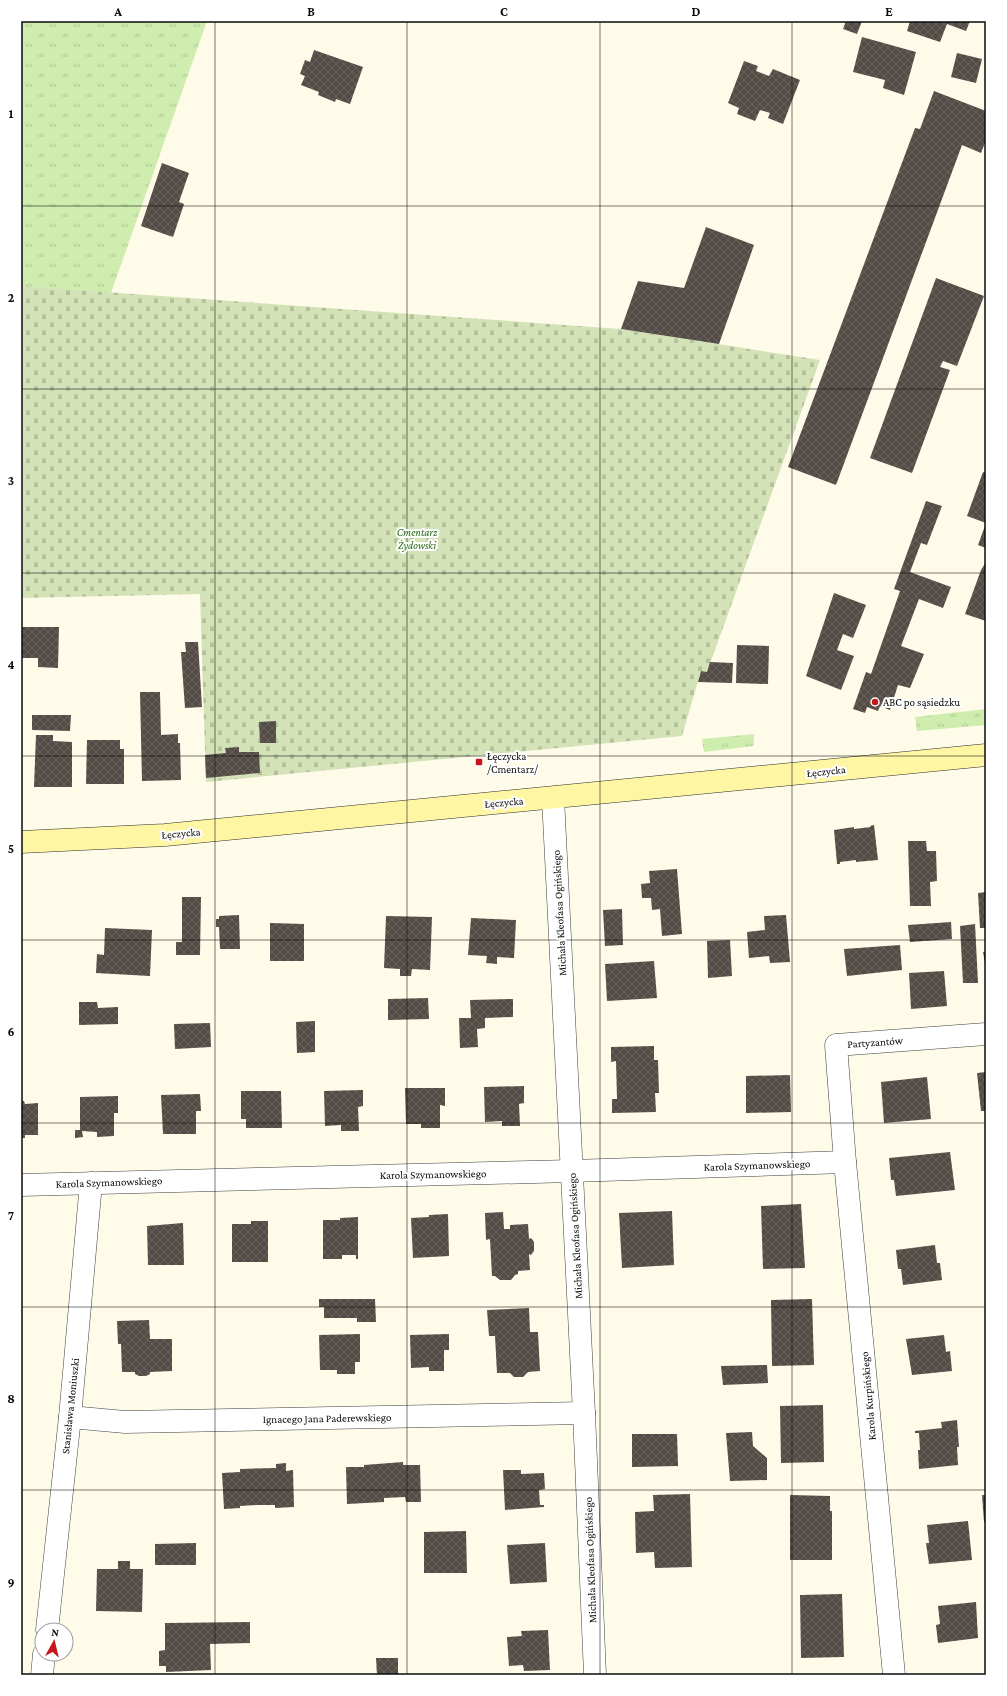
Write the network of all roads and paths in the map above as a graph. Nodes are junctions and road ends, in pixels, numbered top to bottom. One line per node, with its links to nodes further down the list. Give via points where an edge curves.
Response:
1 (986, 755): 2 (main road, Łęczycka)
2 (553, 798): 3 (main road, Łęczycka, via 165,835); 7 (street, Michała Kleofasa Ogińskiego)
3 (21, 842)
4 (986, 1034): 5 (street, Partyzantów, via 836,1045)
5 (842, 1116): 6 (street, Karola Kurpińskiego)
6 (846, 1162): 7 (street, Karola Szymanowskiego); 16 (street, Karola Kurpińskiego)
7 (572, 1171): 8 (street, Karola Szymanowskiego); 10 (street, Michała Kleofasa Ogińskiego)
8 (91, 1182): 9 (street, Karola Szymanowskiego); 11 (street, Stanisława Moniuszki)
9 (21, 1185)
10 (584, 1413): 11 (street, Ignacego Jana Paderewskiego, via 125,1422); 15 (street, Michała Kleofasa Ogińskiego)
11 (70, 1417): 12 (street, Stanisława Moniuszki)
12 (48, 1622)
13 (43, 1662): 14 (street)
14 (42, 1675)
15 (595, 1675)
16 (894, 1675)

